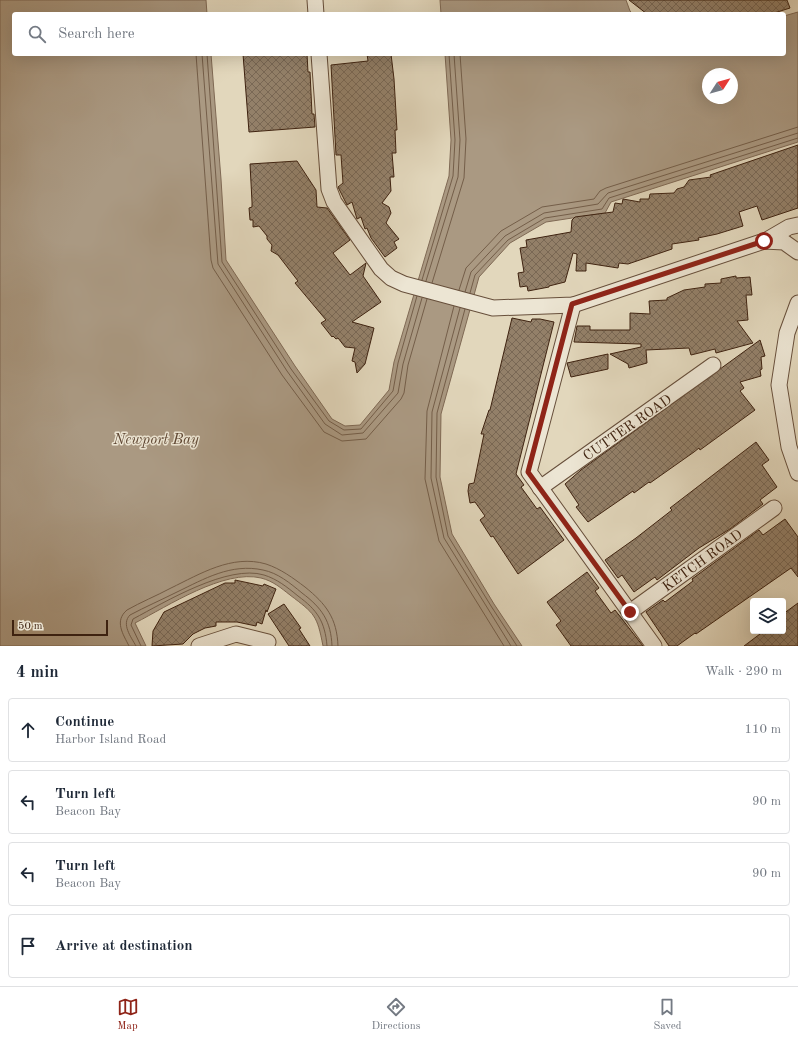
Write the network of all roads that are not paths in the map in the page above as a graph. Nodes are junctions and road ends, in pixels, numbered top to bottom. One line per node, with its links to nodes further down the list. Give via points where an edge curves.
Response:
1 (316, 0): 2 (street)
2 (316, 12)
3 (319, 56): 8 (street, via 329,189 334,202 391,278 404,284 493,308)
4 (798, 225): 5 (street, via 789,227)
5 (764, 241): 6 (street, via 784,242); 8 (street)
6 (798, 252)
7 (798, 302): 10 (street, via 787,333 779,386 789,447)
8 (572, 304): 11 (street, via 528,472)
9 (713, 366): 11 (street, CUTTER ROAD)
10 (798, 472)
11 (540, 488): 13 (street)
12 (774, 508): 13 (street, KETCH ROAD)
13 (630, 612): 17 (street)
14 (268, 642): 15 (street, via 236,634)
15 (217, 643): 16 (street)
16 (199, 646)
17 (654, 646)

